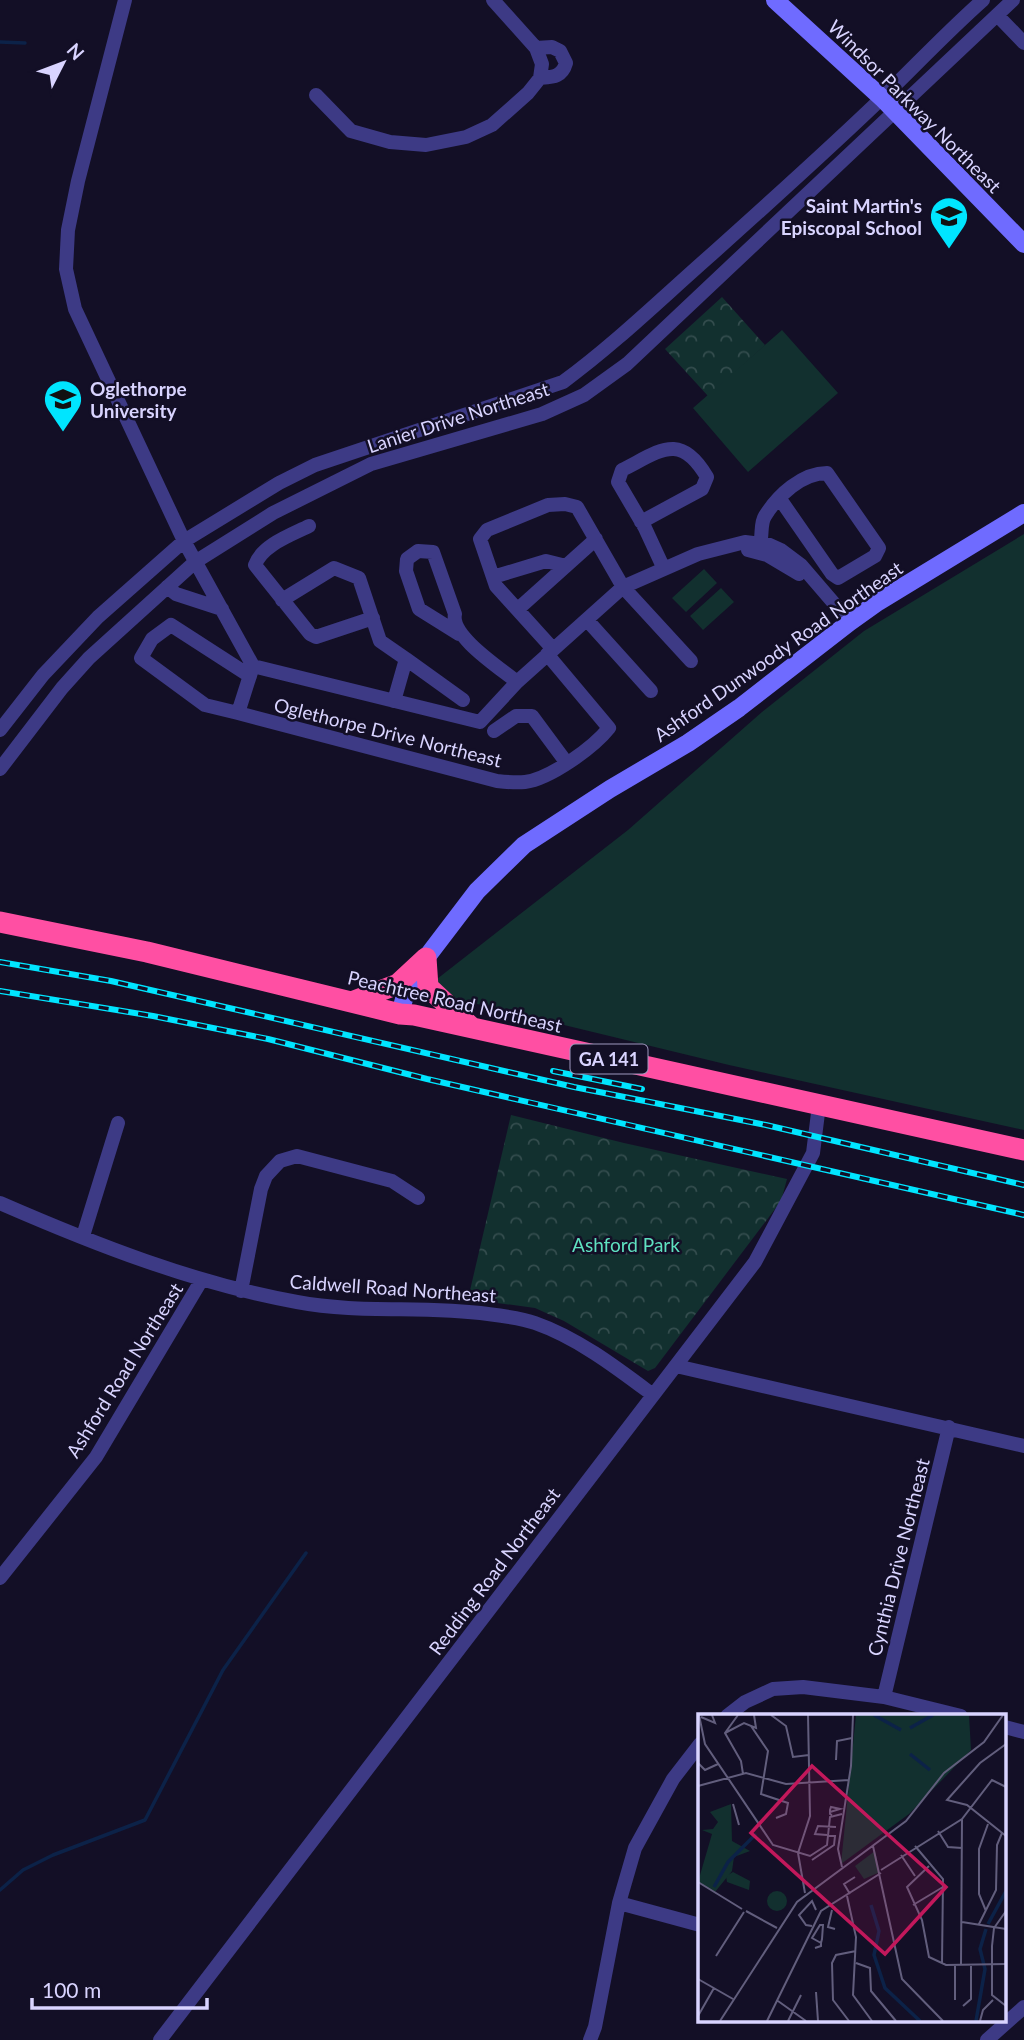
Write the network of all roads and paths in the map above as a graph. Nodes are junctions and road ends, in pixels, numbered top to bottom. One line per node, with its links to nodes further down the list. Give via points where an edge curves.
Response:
1 (125, 0): 20 (street, via 78,181 66,269 75,309)
2 (493, 0): 8 (street)
3 (775, 0): 11 (main road, Windsor Parkway Northeast)
4 (983, 0): 11 (street, Lanier Drive Northeast)
5 (1013, 0): 6 (street, Lanier Drive Northeast)
6 (997, 15): 7 (street); 12 (street, Lanier Drive Northeast)
7 (1024, 43)
8 (536, 48): 9 (street, via 542,64); 9 (street, via 560,51 566,64 558,76)
9 (540, 78): 10 (street, via 492,125 466,137 426,145 390,142 351,131)
10 (316, 95)
11 (882, 98): 12 (main road, Windsor Parkway Northeast); 20 (street, Lanier Drive Northeast, via 670,293 563,382 315,465)
12 (895, 111): 13 (main road, Windsor Parkway Northeast); 22 (street, Lanier Drive Northeast, via 627,364 584,395 542,414 371,464 273,513)
13 (1024, 244)
14 (780, 499): 14 (street, via 838,578 875,556 879,548 827,473 813,473); 18 (street, via 763,518)
15 (1024, 513): 36 (main road, Ashford Dunwoody Road Northeast)
16 (641, 522): 16 (street, via 618,482 622,470 665,447 684,450 698,461 707,477 705,484); 24 (street)
17 (309, 526): 31 (street, via 266,549 255,565)
18 (761, 538): 21 (street, Oglethorpe Drive Northeast); 27 (street, Oglethorpe Drive Northeast, via 792,548)
19 (596, 539): 23 (street); 25 (street, Oglethorpe Drive Northeast, via 577,507 548,505 482,534); 29 (street, Oglethorpe Drive Northeast)
20 (184, 541): 22 (street); 47 (street, Lanier Drive Northeast, via 98,617 43,675)
21 (734, 545): 24 (street, Oglethorpe Drive Northeast); 27 (street, Oglethorpe Drive Northeast, via 758,543 781,550)
22 (195, 562): 26 (street); 28 (street, Lanier Drive Northeast)
23 (566, 566): 25 (street, via 546,561); 32 (street)
24 (664, 569): 29 (street, Oglethorpe Drive Northeast)
25 (493, 577): 32 (street, Oglethorpe Drive Northeast)
26 (206, 581): 30 (street); 33 (street)
27 (815, 582): 36 (street, Oglethorpe Drive Northeast)
28 (167, 587): 30 (street); 50 (street, Lanier Drive Northeast, via 89,658)
29 (623, 587): 35 (street, Oglethorpe Drive Northeast); 40 (street, Oglethorpe Drive Northeast)
30 (185, 596): 33 (street)
31 (282, 600): 34 (street, via 310,634 317,636); 34 (street, via 334,568 359,578)
32 (518, 609): 38 (street, Oglethorpe Drive Northeast)
33 (222, 610): 41 (street)
34 (373, 618): 39 (street, via 380,641)
35 (587, 620): 38 (street, Oglethorpe Drive Northeast); 43 (street)
36 (849, 622): 52 (main road, Ashford Dunwoody Road Northeast, via 729,715 524,845 477,891)
37 (459, 634): 37 (street, via 433,552 418,551 407,559 406,571 419,609); 42 (street)
38 (550, 651): 42 (street, Oglethorpe Drive Northeast); 49 (street, Oglethorpe Drive Northeast, via 609,728)
39 (406, 659): 44 (street); 45 (street, Oglethorpe Drive Northeast)
40 (691, 662)
41 (252, 671): 45 (street, Oglethorpe Drive Northeast); 46 (street); 46 (street, Oglethorpe Drive Northeast, via 171,625 152,639 141,658 205,705)
42 (517, 682): 45 (street, Oglethorpe Drive Northeast, via 480,722)
43 (651, 691)
44 (463, 700)
45 (394, 701)
46 (238, 713): 49 (street, Oglethorpe Drive Northeast, via 496,782 525,782)
47 (0, 730)
48 (494, 731): 49 (street, Oglethorpe Drive Northeast, via 516,716 532,716)
49 (566, 762)
50 (0, 769)
51 (0, 922): 53 (highway, Peachtree Road Northeast / GA 141)
52 (426, 958): 53 (highway, via 398,984); 54 (main road, Ashford Dunwoody Road Northeast, via 407,988); 55 (highway, via 428,987)
53 (354, 1001): 54 (highway, Peachtree Road Northeast / GA 141)
54 (400, 1014): 55 (highway, Peachtree Road Northeast / GA 141)
55 (471, 1028): 56 (highway, Peachtree Road Northeast / GA 141)
56 (819, 1105): 58 (highway, Peachtree Road Northeast / GA 141); 64 (street, Redding Road Northeast, via 813,1153 755,1262)
57 (118, 1123): 61 (street)
58 (1024, 1150)
59 (418, 1198): 63 (street, via 392,1181 297,1156 280,1161 261,1189)
60 (0, 1203): 61 (street, Caldwell Road Northeast)
61 (83, 1236): 62 (street, Caldwell Road Northeast)
62 (201, 1281): 63 (street, Caldwell Road Northeast); 68 (street, Ashford Road Northeast, via 96,1457)
63 (241, 1291): 65 (street, Caldwell Road Northeast, via 301,1303 467,1311 533,1322 591,1352)
64 (676, 1366): 65 (street, Redding Road Northeast); 66 (street)
65 (653, 1395): 80 (street, Redding Road Northeast)
66 (949, 1427): 67 (street); 69 (street, Cynthia Drive Northeast)
67 (1024, 1446)
68 (0, 1578)
69 (884, 1697): 70 (street, via 803,1687 773,1689); 71 (street)
70 (730, 1714)
71 (953, 1714)
72 (1006, 1727): 73 (street)
73 (1024, 1732)
74 (698, 1747): 75 (street, via 673,1779 635,1848)
75 (619, 1902): 76 (street); 81 (street)
76 (698, 1924)
77 (1024, 2007): 78 (street)
78 (1006, 2019)
79 (1000, 2023): 82 (street)
80 (160, 2040)
81 (590, 2040)
82 (987, 2040)

